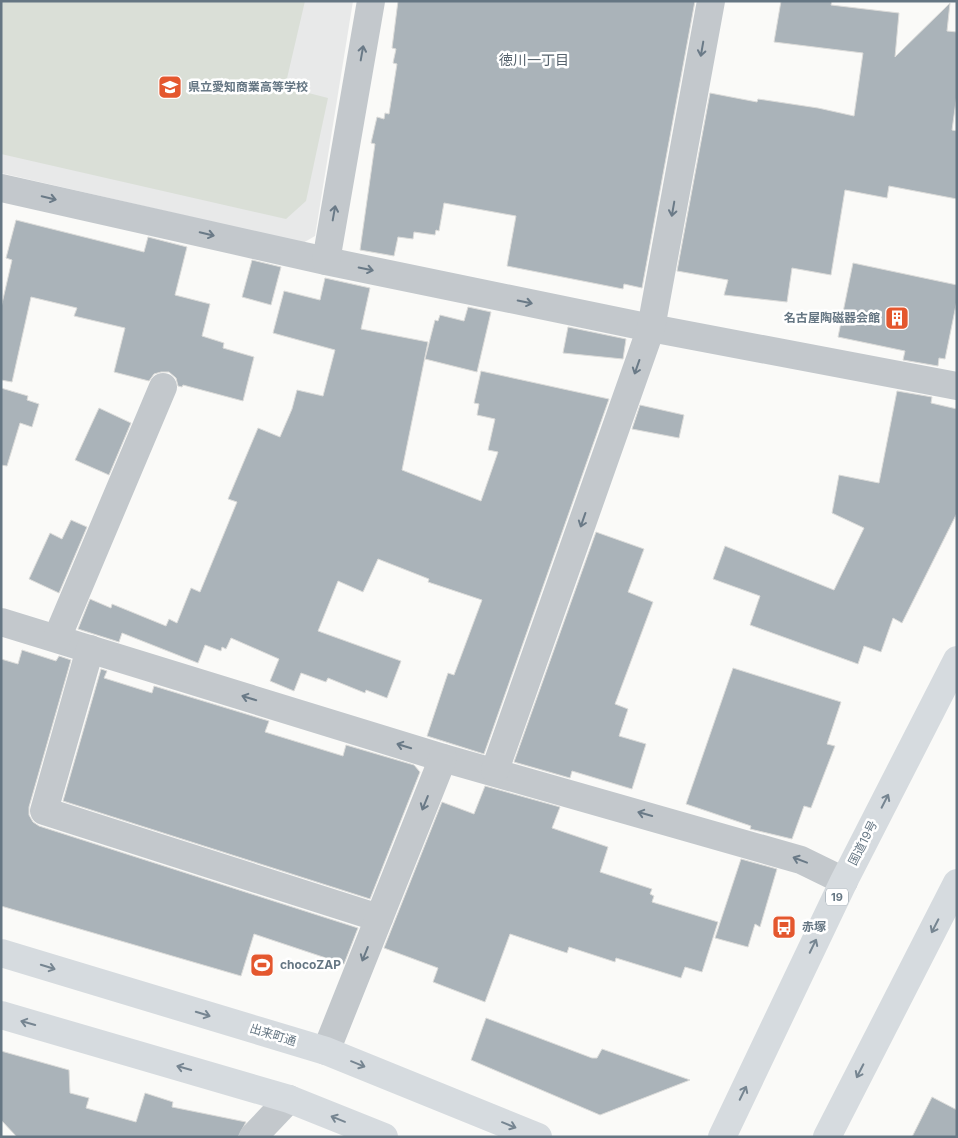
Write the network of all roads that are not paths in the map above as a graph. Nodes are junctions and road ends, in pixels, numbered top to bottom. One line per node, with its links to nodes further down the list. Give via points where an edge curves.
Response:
1 (371, 1): 4 (street, one-way to 1)
2 (711, 1): 5 (street, one-way to 5)
3 (1, 188): 4 (street, one-way to 4)
4 (326, 261): 5 (street, one-way to 5)
5 (651, 328): 6 (street); 13 (street, one-way to 13)
6 (957, 386)
7 (164, 387): 9 (street)
8 (1, 622): 9 (street)
9 (57, 638): 10 (street)
10 (90, 649): 12 (street, one-way to 10); 16 (street, via 44,811)
11 (957, 660): 14 (main road, 国道19号 / 19, one-way to 11)
12 (443, 758): 13 (street); 16 (street, one-way to 16)
13 (495, 770): 14 (street, one-way to 13, via 801,860)
14 (844, 881): 24 (main road, 国道19号 / 19, one-way to 14)
15 (957, 883): 25 (main road, one-way to 25)
16 (379, 918): 19 (street, one-way to 19)
17 (1, 952): 19 (main road, 出来町通, one-way to 19)
18 (1, 1015): 20 (main road, one-way to 18)
19 (326, 1051): 23 (main road, 出来町通, one-way to 23)
20 (288, 1099): 21 (street); 22 (main road, one-way to 20)
21 (253, 1137)
22 (384, 1137)
23 (538, 1137)
24 (722, 1137)
25 (827, 1137)

